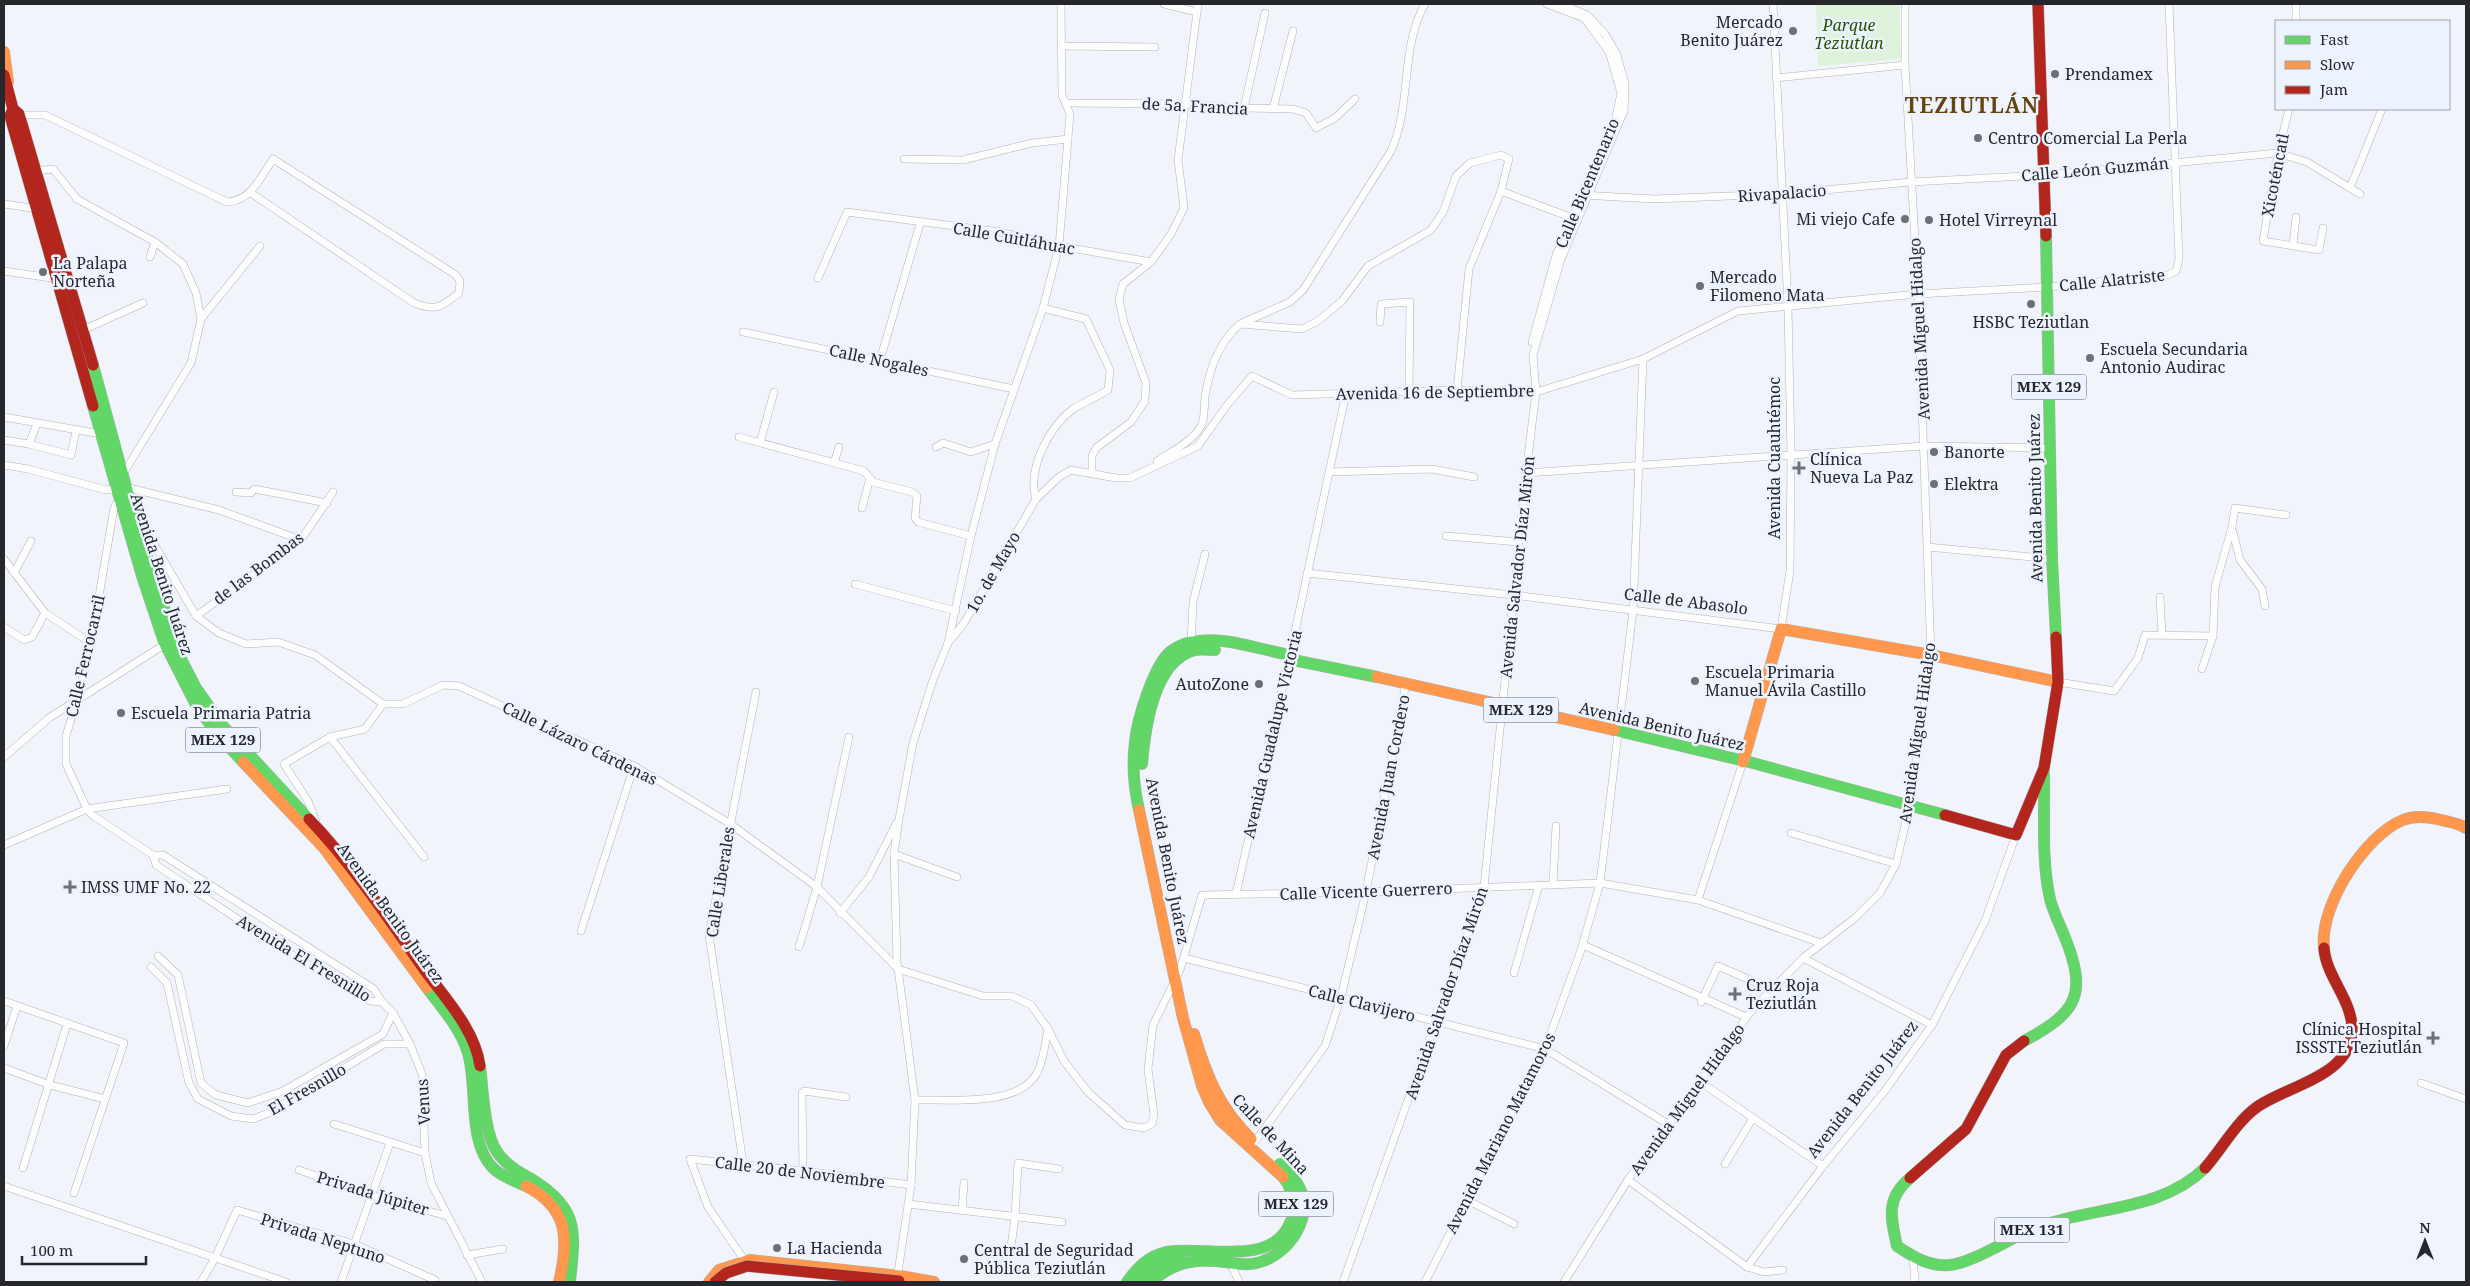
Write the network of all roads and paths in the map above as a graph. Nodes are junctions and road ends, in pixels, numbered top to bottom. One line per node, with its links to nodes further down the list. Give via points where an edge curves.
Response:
1 (1061, 4): 16 (street)
2 (1164, 4): 12 (street)
3 (1198, 4): 12 (street)
4 (1424, 4): 67 (street, via 1416,23 1400,132 1392,151 1303,290 1290,302)
5 (1547, 4): 44 (street, Calle Bicentenario, via 1584,18 1608,52 1621,93 1615,121)
6 (1561, 4): 44 (street, Calle Bicentenario, via 1587,15 1605,34 1617,55 1625,84 1624,111)
7 (1773, 4): 21 (street, Avenida Cuauhtémoc)
8 (1905, 4): 19 (street, Avenida Miguel Hidalgo)
9 (2038, 4): 37 (main road, Avenida Benito Juárez / MEX 129)
10 (2169, 4): 35 (street)
11 (2296, 4): 14 (street)
12 (1197, 12): 26 (street)
13 (1265, 13): 27 (street)
14 (2296, 20)
15 (1293, 31): 28 (street)
16 (1061, 46): 17 (street); 25 (street, via 1062,95)
17 (1155, 47)
18 (4, 52): 23 (main road)
19 (1904, 65): 21 (street); 38 (street, Avenida Miguel Hidalgo)
20 (4, 75): 23 (main road, Avenida Benito Juárez / MEX 129)
21 (1776, 78): 42 (street, Avenida Cuauhtémoc)
22 (4, 85): 23 (main road)
23 (9, 96): 31 (main road, Avenida Benito Juárez / MEX 129)
24 (1355, 99): 28 (street, de 5a. Francia, via 1335,118 1316,128 1306,113)
25 (1066, 103): 26 (street, de 5a. Francia); 32 (street, via 1070,114)
26 (1186, 104): 27 (street, de 5a. Francia); 56 (street, via 1178,160 1184,208)
27 (1244, 108): 28 (street, de 5a. Francia)
28 (1273, 109)
29 (2289, 110): 33 (street, Xicoténcatl)
30 (2380, 110): 39 (street)
31 (14, 113): 36 (main road, Avenida Benito Juárez / MEX 129); 41 (street, via 44,115 227,202); 46 (main road, Avenida Benito Juárez / MEX 129)
32 (1068, 139): 34 (street, via 1032,143 963,160); 54 (street)
33 (2278, 153): 35 (street, Calle León Guzmán); 39 (street, via 2307,162); 52 (street, Xicoténcatl, via 2263,241)
34 (904, 159)
35 (2176, 162): 37 (street, Calle León Guzmán); 60 (street, Calle Alatriste, via 2179,260 2176,271 2168,275)
36 (36, 171): 46 (main road, Avenida Benito Juárez / MEX 129); 51 (street, via 53,169 77,199)
37 (2045, 175): 38 (street, Calle León Guzmán); 60 (main road, Avenida Benito Juárez / MEX 129)
38 (1911, 182): 42 (street, Rivapalacio); 61 (street, Avenida Miguel Hidalgo)
39 (2349, 187): 43 (street)
40 (1501, 191): 48 (street); 67 (street, via 1509,159 1501,155 1470,163 1456,176 1443,212 1431,230 1368,266 1342,302 1318,321 1302,329); 73 (street, via 1469,269)
41 (251, 193): 41 (street, via 414,303 428,308 444,305 459,292 460,282 456,276 273,159)
42 (1781, 194): 44 (street, Rivapalacio, via 1654,199); 63 (street, Avenida Cuauhtémoc)
43 (2360, 194)
44 (1584, 195): 48 (street, Calle Bicentenario)
45 (4, 204): 46 (street)
46 (41, 209): 58 (main road, Avenida Benito Juárez / MEX 129)
47 (2296, 217): 52 (street)
48 (1576, 219): 77 (street, Calle Bicentenario, via 1533,355)
49 (920, 224): 54 (street, Calle Cuitláhuac, via 1000,232); 59 (street, Calle Cuitláhuac, via 847,212); 71 (street)
50 (2323, 228): 52 (street, via 2319,250)
51 (155, 242): 55 (street); 65 (street, via 183,264 196,293)
52 (2293, 245)
53 (260, 246): 65 (street)
54 (1060, 246): 56 (street, Calle Cuitláhuac); 64 (street)
55 (150, 257)
56 (1151, 262): 96 (street, via 1123,284 1119,299 1124,323 1146,383 1145,401 1131,422 1096,448 1092,456)
57 (4, 271): 58 (street)
58 (61, 278): 68 (main road, Avenida Benito Juárez / MEX 129); 81 (main road, Avenida Benito Juárez / MEX 129)
59 (818, 278)
60 (2047, 287): 61 (street, Avenida 16 de Septiembre); 90 (main road, Avenida Benito Juárez / MEX 129)
61 (1918, 294): 63 (street, Avenida 16 de Septiembre); 87 (street, Avenida Miguel Hidalgo)
62 (143, 303): 68 (street)
63 (1788, 306): 70 (street, Avenida 16 de Septiembre, via 1738,311); 91 (street, Avenida Cuauhtémoc)
64 (1043, 308): 72 (street); 105 (street, via 1086,319 1110,370 1108,390 1074,408 1062,419 1046,444 1035,468 1033,488)
65 (201, 319): 98 (street, via 191,363)
66 (1380, 322): 75 (street, via 1381,304 1410,302)
67 (1240, 324): 101 (street, via 1228,334 1217,356 1207,384 1202,425 1182,446)
68 (83, 330): 98 (main road, Avenida Benito Juárez / MEX 129)
69 (743, 332): 71 (street, Calle Nogales)
70 (1643, 359): 77 (street, Avenida 16 de Septiembre); 93 (street, Avenida Mariano Matamoros)
71 (880, 360): 72 (street, Calle Nogales)
72 (1014, 389): 86 (street)
73 (1457, 390): 75 (street, Avenida 16 de Septiembre); 77 (street, Avenida 16 de Septiembre)
74 (774, 392): 84 (street)
75 (1409, 392): 76 (street, Avenida 16 de Septiembre)
76 (1346, 393): 95 (street, Avenida Guadalupe Victoria); 101 (street, Avenida 16 de Septiembre, via 1292,395 1252,376 1198,446)
77 (1535, 394): 97 (street, Avenida Salvador Díaz Mirón)
78 (4, 417): 79 (street)
79 (37, 424): 80 (street); 85 (street)
80 (76, 431): 81 (street); 85 (street, via 71,455)
81 (100, 434): 102 (main road, Avenida Benito Juárez / MEX 129)
82 (739, 437): 84 (street)
83 (4, 440): 85 (street)
84 (760, 443): 92 (street)
85 (29, 444)
86 (995, 444): 89 (street, via 971,452 942,444); 112 (street)
87 (1924, 446): 90 (street); 91 (street); 117 (street, Avenida Miguel Hidalgo)
88 (839, 447): 92 (street)
89 (936, 448)
90 (2050, 448): 120 (main road, Avenida Benito Juárez / MEX 129)
91 (1792, 454): 93 (street); 132 (street, Avenida Cuauhtémoc, via 1790,571)
92 (834, 463): 100 (street, via 864,471)
93 (1640, 464): 97 (street); 128 (street, Avenida Mariano Matamoros)
94 (4, 466): 102 (street, via 28,469 106,490)
95 (1329, 472): 99 (street, via 1432,469); 122 (street, Avenida Guadalupe Victoria)
96 (1092, 473): 101 (street); 105 (street, 1o. de Mayo, via 1071,470 1058,477)
97 (1526, 473): 116 (street, Avenida Salvador Díaz Mirón)
98 (123, 474): 102 (main road, Avenida Benito Juárez / MEX 129)
99 (1474, 477)
100 (870, 478): 108 (street); 112 (street, via 873,482 917,496 915,518 918,522)
101 (1130, 478)
102 (121, 488): 106 (main road, Avenida Benito Juárez / MEX 129); 115 (street, via 219,510)
103 (236, 492): 107 (street, via 253,491)
104 (333, 492): 107 (street, de las Bombas)
105 (1036, 499): 138 (street, 1o. de Mayo, via 964,623)
106 (124, 500): 110 (main road, Avenida Benito Juárez / MEX 129); 135 (street, Calle Ferrocarril, via 114,508); 136 (main road, Avenida Benito Juárez / MEX 129)
107 (327, 503): 115 (street, de las Bombas)
108 (862, 508)
109 (2286, 515): 111 (street, via 2235,508)
110 (137, 527): 130 (street, via 151,539); 136 (main road, Avenida Benito Juárez / MEX 129)
111 (2232, 527): 126 (street, via 2240,560 2262,589); 134 (street, via 2214,587)
112 (971, 536): 127 (street)
113 (1446, 536): 116 (street)
114 (30, 540): 121 (street)
115 (300, 540): 130 (street, de las Bombas)
116 (1519, 542): 124 (street, Avenida Salvador Díaz Mirón)
117 (1928, 547): 120 (street); 140 (street, Avenida Miguel Hidalgo)
118 (1205, 554): 137 (street, via 1193,602)
119 (4, 559): 121 (street)
120 (2052, 559): 143 (main road, Avenida Benito Juárez / MEX 129)
121 (14, 573): 129 (street)
122 (1307, 573): 124 (street, Calle de Abasolo); 141 (street, Avenida Guadalupe Victoria)
123 (855, 584): 127 (street)
124 (1513, 595): 128 (street, Calle de Abasolo); 148 (street, Avenida Salvador Díaz Mirón)
125 (2160, 597): 133 (street)
126 (2265, 606)
127 (956, 611): 138 (street)
128 (1633, 612): 132 (street, Calle de Abasolo); 149 (street, Avenida Mariano Matamoros)
129 (45, 613): 131 (street, via 32,638 24,640); 135 (street)
130 (196, 616): 147 (street, via 219,633 246,644 278,642 315,655)
131 (4, 627)
132 (1781, 629): 140 (main road, Calle de Abasolo); 153 (main road, Avenida Cuauhtémoc)
133 (2162, 634): 134 (street); 143 (street, via 2145,635 2138,658 2114,691)
134 (2213, 636): 142 (street)
135 (91, 642): 146 (street, Calle Ferrocarril)
136 (170, 642): 146 (street); 162 (main road, Avenida Benito Juárez / MEX 129, via 222,725); 267 (main road, Avenida Benito Juárez / MEX 129, via 190,697 215,731 313,835 461,1036 474,1073 478,1134 485,1158 498,1173 532,1189 549,1202 562,1218 566,1234)
137 (1191, 642): 139 (main road, Avenida Benito Juárez / MEX 129); 192 (main road, Avenida Benito Juárez / MEX 129, via 1170,652 1159,669 1136,732 1134,768 1136,797)
138 (948, 643): 159 (street, via 913,743)
139 (1206, 644): 141 (main road, Avenida Benito Juárez / MEX 129); 190 (main road, Avenida Benito Juárez / MEX 129, via 1175,659 1164,676 1144,734 1142,797)
140 (1931, 655): 143 (main road, Calle de Abasolo); 157 (street, Avenida Miguel Hidalgo)
141 (1292, 660): 144 (main road, Avenida Benito Juárez / MEX 129); 178 (street, Avenida Guadalupe Victoria)
142 (2202, 669)
143 (2058, 682): 155 (main road, Avenida Benito Juárez / MEX 129)
144 (1406, 683): 148 (main road, Avenida Benito Juárez / MEX 129); 177 (street, Avenida Juan Cordero)
145 (756, 692): 160 (street, Calle Liberales)
146 (78, 698): 152 (street, via 45,721); 158 (street, Calle Ferrocarril, via 66,736 66,764)
147 (383, 704): 150 (street, via 365,729); 154 (street, Calle Lázaro Cárdenas, via 403,704 443,685 459,686)
148 (1504, 706): 149 (main road, Avenida Benito Juárez / MEX 129); 175 (street, Avenida Salvador Díaz Mirón)
149 (1617, 732): 153 (main road, Avenida Benito Juárez / MEX 129); 172 (street, Avenida Mariano Matamoros)
150 (330, 737): 162 (street, via 284,764 308,801); 169 (street)
151 (849, 737): 176 (street)
152 (4, 757)
153 (1743, 762): 157 (main road, Avenida Benito Juárez / MEX 129); 179 (street, Avenida Cuauhtémoc)
154 (634, 766): 160 (street, Calle Lázaro Cárdenas); 181 (street)
155 (2044, 768): 165 (main road, Avenida Benito Juárez / MEX 129); 253 (main road, MEX 131, via 2050,900 2074,960 2076,995 2069,1010 2050,1028 2022,1042 2006,1055 1966,1129 1906,1181 1895,1198 1890,1213 1897,1246)
156 (227, 789): 158 (street)
157 (1910, 804): 165 (main road, Avenida Benito Juárez / MEX 129); 170 (street, Avenida Miguel Hidalgo)
158 (87, 809): 166 (street); 168 (street, Avenida El Fresnillo)
159 (899, 819): 167 (street); 180 (street, via 869,877)
160 (729, 823): 176 (street, Calle Lázaro Cárdenas); 227 (street, Calle Liberales, via 709,935)
161 (1556, 826): 173 (street)
162 (318, 828): 268 (main road, Avenida Benito Juárez / MEX 129, via 467,1030 478,1052 489,1132 495,1150 506,1164 554,1196 570,1216 575,1237)
163 (2466, 828): 253 (main road, MEX 131, via 2426,817 2403,819 2379,835 2362,852 2338,890 2326,920 2322,944 2327,966 2353,1033 2344,1053 2329,1070 2256,1108 2198,1175 2167,1195 2039,1227 1960,1263 1936,1265)
164 (1791, 833): 170 (street)
165 (2016, 835): 203 (street, Avenida Benito Juárez, via 1985,921)
166 (4, 845)
167 (894, 854): 171 (street); 189 (street)
168 (153, 855): 197 (street, Avenida El Fresnillo, via 163,855 374,989); 197 (street, Avenida El Fresnillo, via 156,865 289,953 370,1001)
169 (424, 857)
170 (1896, 864): 182 (street, Avenida Miguel Hidalgo, via 1880,892 1855,918)
171 (957, 878)
172 (1600, 883): 173 (street, Calle Vicente Guerrero); 179 (street, Calle Vicente Guerrero); 184 (street, Avenida Mariano Matamoros)
173 (1553, 884): 174 (street, Calle Vicente Guerrero)
174 (1539, 885): 175 (street, Calle Vicente Guerrero); 191 (street)
175 (1484, 887): 177 (street, Calle Vicente Guerrero); 201 (street, Avenida Salvador Díaz Mirón)
176 (817, 888): 180 (street, Calle Lázaro Cárdenas); 183 (street)
177 (1366, 892): 178 (street, Calle Vicente Guerrero); 194 (street, Avenida Juan Cordero)
178 (1236, 894): 186 (street, Calle Vicente Guerrero, via 1202,895)
179 (1698, 900): 182 (street, Calle Vicente Guerrero)
180 (840, 913): 189 (street, Calle Lázaro Cárdenas)
181 (581, 931)
182 (1821, 943): 187 (street, Avenida Miguel Hidalgo)
183 (799, 947)
184 (1582, 947): 196 (street); 210 (street, Avenida Mariano Matamoros)
185 (158, 956): 215 (street, via 178,975 201,1083)
186 (1184, 958): 190 (street, Calle Vicente Guerrero); 194 (street, Calle Clavijero)
187 (1803, 958): 193 (street, Avenida Miguel Hidalgo); 203 (street)
188 (151, 967): 218 (street, via 167,983 189,1083)
189 (898, 969): 204 (street, via 983,996 1012,996 1031,1005); 220 (street)
190 (1180, 970): 192 (street, Calle Vicente Guerrero); 206 (main road, Avenida Benito Juárez / MEX 129)
191 (1514, 973)
192 (1175, 981): 204 (street, Calle Vicente Guerrero, via 1153,1025 1148,1069 1154,1114 1152,1124 1144,1128 1125,1124 1088,1092 1064,1061); 206 (main road, Avenida Benito Juárez / MEX 129)
193 (1770, 989): 196 (street, via 1719,967); 200 (street, Avenida Miguel Hidalgo)
194 (1341, 997): 201 (street, Calle Clavijero); 225 (street, Avenida Juan Cordero, via 1325,1046)
195 (4, 1001): 198 (street)
196 (1703, 1001): 200 (street)
197 (382, 1002): 199 (street, Venus)
198 (17, 1006): 202 (street); 209 (street)
199 (394, 1013): 205 (street); 208 (street, Venus)
200 (1745, 1019): 212 (street, Avenida Miguel Hidalgo)
201 (1436, 1021): 210 (street, Calle Clavijero); 278 (street, Avenida Salvador Díaz Mirón)
202 (67, 1024): 214 (street); 217 (street, via 124,1043)
203 (1932, 1025): 229 (street, Avenida Benito Juárez, via 1884,1092)
204 (1048, 1029): 220 (street, via 1038,1070 1028,1086 1011,1094 984,1099)
205 (383, 1034): 207 (street); 215 (street, El Fresnillo, via 283,1091 248,1103 216,1095)
206 (1191, 1034): 225 (main road, Calle de Mina / MEX 129, via 1191,1054 1210,1104 1228,1129)
207 (386, 1044): 208 (street); 218 (street, El Fresnillo, via 271,1112 253,1119 231,1116)
208 (410, 1044): 226 (street, Venus, via 422,1074)
209 (4, 1046)
210 (1545, 1049): 223 (street, Calle Clavijero); 240 (street, Avenida Mariano Matamoros)
211 (4, 1068): 214 (street)
212 (1699, 1081): 221 (street); 223 (street, Avenida Miguel Hidalgo)
213 (2421, 1083): 219 (street)
214 (50, 1085): 217 (street); 230 (street)
215 (208, 1088): 218 (street)
216 (846, 1097): 233 (street, via 802,1093)
217 (105, 1098): 238 (street)
218 (198, 1099)
219 (2466, 1099)
220 (915, 1100): 236 (street)
221 (1752, 1118): 228 (street); 229 (street)
222 (334, 1124): 224 (street)
223 (1668, 1124): 234 (street, Avenida Miguel Hidalgo)
224 (390, 1143): 226 (street); 239 (street)
225 (1252, 1145): 251 (main road, Calle de Mina / MEX 129, via 1292,1189 1295,1217 1280,1240 1266,1247); 258 (main road, Calle de Mina / MEX 129, via 1294,1177 1305,1202 1301,1226 1287,1248 1268,1259 1252,1264)
226 (425, 1153): 243 (street, Venus, via 431,1183)
227 (743, 1164): 233 (street, Calle 20 de Noviembre); 257 (street, Calle 20 de Noviembre, via 690,1159 708,1207)
228 (1725, 1164)
229 (1823, 1166): 259 (street, Avenida Benito Juárez)
230 (23, 1168)
231 (1059, 1169): 244 (street, via 1018,1163)
232 (299, 1170): 239 (street, Privada Júpiter)
233 (803, 1171): 236 (street, Calle 20 de Noviembre)
234 (1628, 1180): 259 (street); 280 (street, Avenida Miguel Hidalgo)
235 (964, 1183): 242 (street)
236 (911, 1185): 241 (street)
237 (4, 1186): 254 (street)
238 (74, 1193)
239 (371, 1195): 243 (street, Privada Júpiter); 247 (street)
240 (1467, 1200): 246 (street); 279 (street, Avenida Mariano Matamoros)
241 (908, 1204): 242 (street); 262 (street)
242 (962, 1211): 244 (street)
243 (447, 1216): 252 (street, Venus)
244 (1016, 1217): 245 (street); 248 (street)
245 (1062, 1222)
246 (1514, 1224)
247 (354, 1244): 254 (street, Privada Neptuno, via 237,1210); 261 (street, Privada Neptuno); 265 (street)
248 (1011, 1247)
249 (1189, 1248): 251 (main road, Calle de Mina / MEX 129); 255 (main road, Calle de Mina / MEX 129); 274 (main road, Calle de Mina / MEX 129, via 1150,1258)
250 (503, 1249): 252 (street)
251 (1224, 1250): 258 (street)
252 (467, 1255): 266 (street, Venus)
253 (1913, 1257): 281 (street)
254 (215, 1258): 263 (street); 264 (street)
255 (1172, 1258): 256 (main road, Calle de Mina / MEX 129); 275 (main road, Calle de Mina / MEX 129, via 1161,1262)
256 (1194, 1260): 258 (main road, Calle de Mina / MEX 129); 276 (main road, Calle de Mina / MEX 129, via 1165,1270)
257 (745, 1261): 262 (main road); 269 (main road, via 720,1270)
258 (1231, 1263): 277 (street)
259 (1747, 1267): 260 (street, via 1764,1272)
260 (1783, 1270)
261 (436, 1280)
262 (899, 1280): 270 (main road, bridge, via 747,1266 720,1276); 273 (main road)
263 (201, 1282)
264 (286, 1282)
265 (340, 1282)
266 (482, 1282)
267 (559, 1282)
268 (570, 1282)
269 (709, 1282)
270 (715, 1282)
271 (722, 1282): 272 (main road, via 737,1272 748,1270)
272 (873, 1282)
273 (934, 1282)
274 (1127, 1282)
275 (1137, 1282)
276 (1151, 1282)
277 (1239, 1282)
278 (1343, 1282)
279 (1424, 1282)
280 (1564, 1282)
281 (1915, 1282)

